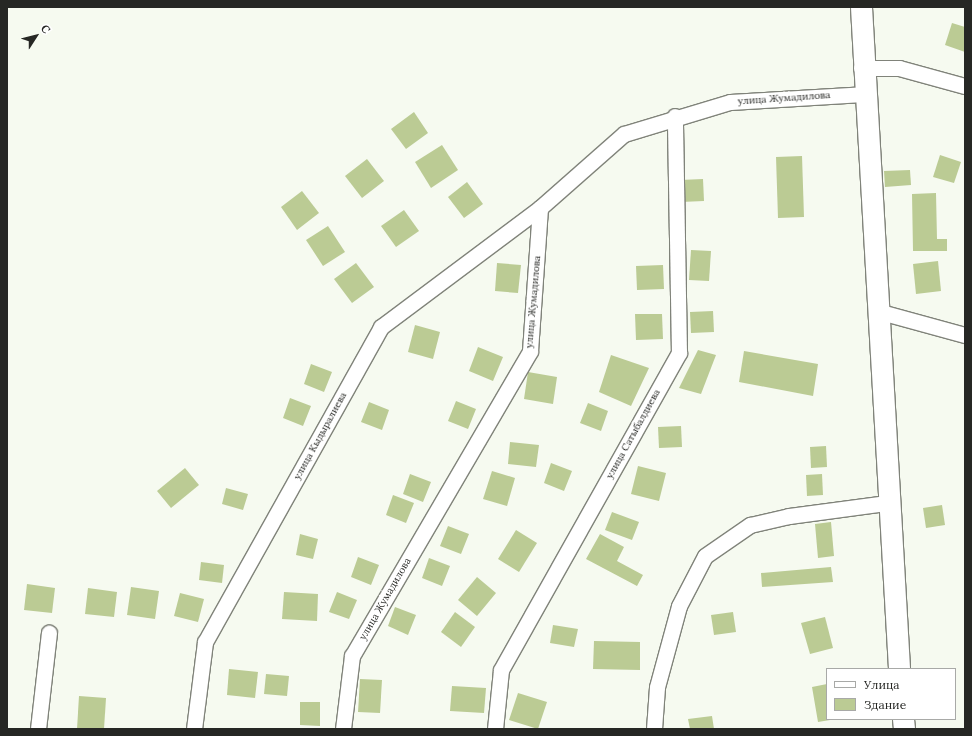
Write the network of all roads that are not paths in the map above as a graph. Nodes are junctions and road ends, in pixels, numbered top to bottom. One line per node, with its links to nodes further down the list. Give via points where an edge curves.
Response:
1 (861, 7): 2 (main road)
2 (862, 68): 3 (street, via 899,68); 4 (main road)
3 (965, 86)
4 (863, 94): 5 (street, улица Жумадилова, via 730,102); 7 (main road)
5 (675, 116): 6 (street, улица Жумадилова, via 624,134); 15 (street, улица Сатыбалдиева, via 678,353 501,670)
6 (540, 208): 13 (street, улица Кыдыралиева, via 381,327 205,642); 14 (street, улица Жумадилова, via 530,351 352,656)
7 (877, 311): 8 (street); 9 (main road)
8 (965, 335)
9 (887, 503): 11 (main road); 16 (street, via 789,516 750,525 705,556 679,606 657,687)
10 (49, 633): 12 (street)
11 (899, 668)
12 (38, 729)
13 (194, 729)
14 (343, 729)
15 (495, 729)
16 (654, 729)

